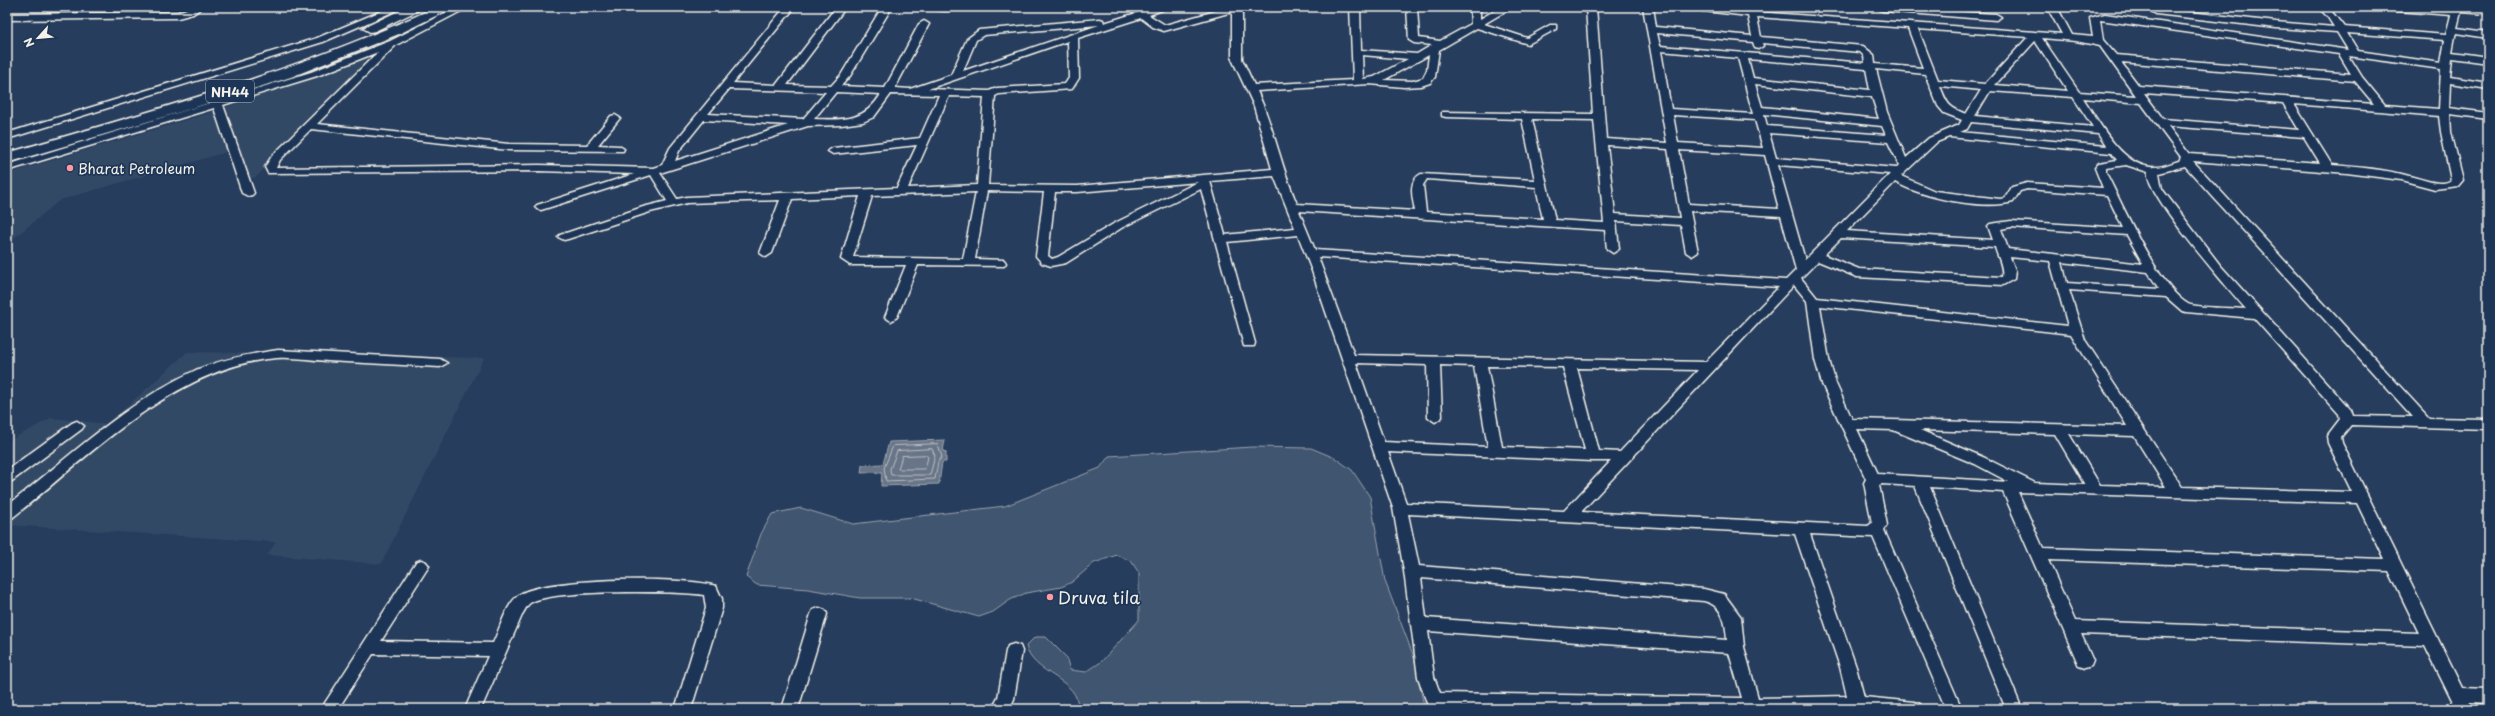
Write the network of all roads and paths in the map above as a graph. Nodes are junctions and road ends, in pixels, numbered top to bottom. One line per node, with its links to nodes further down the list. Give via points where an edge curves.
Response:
1 (198, 7): 31 (street, via 178,15)
2 (399, 7): 108 (street, via 360,25 306,44)
3 (418, 7): 112 (highway, NH44, via 285,61)
4 (447, 7): 119 (highway, NH44, via 369,43 315,64)
5 (464, 7): 51 (street)
6 (790, 7): 73 (street)
7 (840, 7): 75 (street)
8 (887, 7): 78 (street, via 853,64)
9 (936, 7): 10 (street)
10 (954, 7)
11 (1165, 7): 30 (street)
12 (1237, 7): 30 (street, via 1164,28); 76 (street, via 1237,59)
13 (1355, 7): 55 (street)
14 (1412, 7): 52 (street, via 1414,40)
15 (1474, 7): 36 (street)
16 (1508, 7): 36 (street)
17 (1591, 7): 95 (street)
18 (1648, 7): 41 (street)
19 (1695, 7): 28 (street)
20 (1883, 7): 32 (street); 37 (street)
21 (1991, 7): 32 (street)
22 (2052, 7): 48 (street)
23 (2113, 7): 33 (street)
24 (2323, 7): 42 (street, via 2331,14)
25 (2383, 7): 27 (street)
26 (2155, 9): 39 (street); 42 (street)
27 (2457, 10): 29 (street); 44 (street)
28 (1752, 11): 37 (street); 49 (street)
29 (2488, 11)
30 (1142, 14): 34 (street)
31 (7, 17)
32 (1996, 17): 43 (street)
33 (2120, 19): 39 (street); 50 (street, via 2095,18)
34 (1124, 20): 47 (street); 66 (street, via 982,32 972,39)
35 (924, 24): 80 (street)
36 (1476, 25): 40 (street, via 1528,41); 52 (street)
37 (1889, 25): 38 (street)
38 (1912, 26): 43 (street); 65 (street)
39 (2165, 26): 54 (street)
40 (1553, 27)
41 (1652, 30): 49 (street); 53 (street)
42 (2340, 30): 44 (street); 56 (street)
43 (2004, 33): 45 (street)
44 (2451, 34): 46 (street); 58 (street)
45 (2035, 35): 48 (street); 77 (street); 85 (street)
46 (2488, 35)
47 (1073, 36): 66 (street); 83 (street, via 1074,78 1068,87 1007,90)
48 (2068, 37): 50 (street)
49 (1757, 39): 59 (street); 63 (street, via 1859,48 1869,54)
50 (2098, 41): 61 (street)
51 (393, 43): 88 (street, via 314,74); 103 (street)
52 (1437, 46): 60 (street); 70 (street, via 1431,77 1426,82)
53 (1655, 48): 57 (street); 90 (street)
54 (2341, 50): 56 (street); 67 (street)
55 (1356, 52): 60 (street); 71 (street)
56 (2354, 52): 64 (street)
57 (1742, 54): 59 (street); 68 (street)
58 (2447, 54): 62 (street); 64 (street)
59 (1760, 56): 63 (street)
60 (1419, 57): 70 (street)
61 (2113, 58): 67 (street); 79 (street)
62 (2488, 60)
63 (1870, 67): 65 (street); 84 (street)
64 (2447, 67): 69 (street)
65 (1929, 71): 72 (street)
66 (956, 75): 81 (street)
67 (2358, 78): 89 (street)
68 (1748, 80): 84 (street); 93 (street)
69 (2446, 80): 74 (street); 91 (street)
70 (1369, 82): 71 (street)
71 (1358, 83): 76 (street)
72 (1934, 84): 77 (street); 99 (street, via 1944,109)
73 (725, 86): 75 (street); 97 (street)
74 (2488, 86)
75 (779, 88): 78 (street)
76 (1251, 88): 127 (street, via 1259,106)
77 (1986, 88): 85 (street); 99 (street)
78 (834, 89): 80 (street); 101 (street)
79 (2136, 89): 86 (street); 87 (street)
80 (887, 91): 81 (street); 101 (street, via 871,115 863,120 846,123)
81 (910, 92): 82 (street)
82 (945, 93): 83 (street); 110 (street)
83 (991, 94): 131 (street, via 988,99)
84 (1875, 94): 102 (street)
85 (2076, 96): 86 (street); 105 (street)
86 (2144, 100): 100 (street)
87 (2287, 102): 89 (street); 107 (street)
88 (218, 104): 122 (street); 135 (street)
89 (2383, 109): 91 (street)
90 (1667, 112): 93 (street); 113 (street)
91 (2445, 112): 96 (street); 124 (street, via 2446,130 2457,180 2454,184 2441,185)
92 (1446, 114): 94 (street)
93 (1758, 114): 102 (street); 104 (street)
94 (1526, 115): 95 (street); 130 (street)
95 (1599, 116): 111 (street)
96 (2488, 116)
97 (702, 117): 101 (street); 123 (street, via 670,156)
98 (616, 118): 114 (street)
99 (1968, 119): 105 (street); 106 (street, via 1964,127)
100 (2160, 122): 107 (street); 120 (street)
101 (805, 123): 123 (street)
102 (1886, 124): 109 (street)
103 (310, 126): 114 (street, via 487,145); 125 (street, via 276,158 270,167 272,171 539,168)
104 (1763, 129): 109 (street); 118 (street)
105 (2100, 131): 116 (street)
106 (1948, 134): 116 (street); 128 (street, via 1924,146)
107 (2307, 134): 124 (street)
108 (7, 136)
109 (1892, 140): 128 (street)
110 (923, 141): 117 (street); 133 (street)
111 (1602, 142): 113 (street); 144 (street)
112 (7, 145)
113 (1673, 146): 118 (street); 141 (street)
114 (590, 149): 115 (street)
115 (619, 150)
116 (2112, 150): 121 (street)
117 (833, 151)
118 (1771, 157): 128 (street); 142 (street)
119 (7, 158)
120 (2186, 159): 124 (street); 126 (street, via 2184,163); 179 (street)
121 (2126, 162): 126 (street); 134 (street, via 2108,164 2100,168)
122 (7, 168)
123 (666, 168): 125 (street)
124 (2329, 169)
125 (654, 171): 138 (street); 139 (street)
126 (2154, 171): 167 (street, via 2152,174 2157,189 2216,268)
127 (1278, 172): 129 (street); 140 (street)
128 (1900, 172): 134 (street, via 1911,188 1928,194 2000,202 2009,200 2016,189 2027,186); 149 (street)
129 (1205, 181): 132 (street); 132 (street, via 1055,262 1049,262 1042,256); 151 (street)
130 (1540, 184): 143 (street, via 1425,176 1417,185); 146 (street)
131 (982, 188): 132 (street); 133 (street); 160 (street)
132 (1050, 189)
133 (901, 192): 136 (street)
134 (2111, 192): 148 (street)
135 (248, 193)
136 (867, 193): 137 (street); 159 (street, via 847,259 854,263)
137 (787, 197): 138 (street); 155 (street)
138 (674, 201): 150 (street)
139 (541, 207)
140 (1292, 207): 143 (street); 147 (street)
141 (1684, 207): 142 (street); 145 (street)
142 (1787, 213): 163 (street)
143 (1421, 215): 146 (street)
144 (1610, 222): 145 (street); 146 (street); 153 (street)
145 (1687, 222): 154 (street)
146 (1550, 223)
147 (1302, 231): 151 (street); 156 (street)
148 (2132, 232): 152 (street, via 2004,224 1994,226); 162 (street)
149 (1838, 234): 152 (street); 157 (street)
150 (564, 237)
151 (1221, 239): 170 (street)
152 (2000, 248): 157 (street, via 2010,275 2008,279 1991,281 1857,273); 158 (street)
153 (1613, 249)
154 (1692, 252)
155 (766, 253)
156 (1311, 253): 163 (street); 171 (street)
157 (1816, 256): 163 (street)
158 (2054, 258): 162 (street); 164 (street)
159 (913, 263): 160 (street); 168 (street)
160 (968, 263): 161 (street)
161 (1000, 263)
162 (2152, 269): 165 (street)
163 (1795, 277): 166 (street); 176 (street)
164 (2062, 286): 165 (street); 169 (street)
165 (2168, 293): 167 (street, via 2186,308)
166 (1813, 301): 169 (street); 180 (street, via 1824,370)
167 (2256, 314): 178 (street, via 2341,407 2346,413)
168 (890, 317)
169 (2076, 331): 185 (street, via 2086,352)
170 (1249, 343)
171 (1347, 359): 172 (street); 186 (street)
172 (1433, 361): 173 (street); 177 (street)
173 (1480, 362): 175 (street); 187 (street)
174 (440, 363): 199 (street, via 278,354 254,356 211,368 184,380 143,405)
175 (1569, 364): 176 (street); 188 (street)
176 (1709, 366): 189 (street)
177 (1435, 417)
178 (2347, 420): 179 (street); 197 (street, via 2334,436)
179 (2425, 422): 181 (street)
180 (1848, 424): 182 (street); 191 (street)
181 (2488, 424)
182 (1896, 425): 184 (street); 194 (street, via 1916,436 1980,461)
183 (77, 426): 190 (street)
184 (2059, 429): 185 (street); 195 (street)
185 (2137, 431): 196 (street)
186 (1378, 447): 187 (street); 198 (street)
187 (1496, 452): 188 (street)
188 (1593, 456): 189 (street)
189 (1624, 457): 200 (street)
190 (7, 476)
191 (1874, 480): 192 (street); 202 (street, via 1870,487 1880,525)
192 (1920, 481): 193 (street); 228 (street)
193 (2008, 487): 194 (street); 203 (street)
194 (2034, 488): 195 (street)
195 (2095, 489): 196 (street)
196 (2177, 492): 197 (street)
197 (2362, 498): 204 (street)
198 (1400, 508): 200 (street); 206 (street)
199 (7, 514)
200 (1568, 516): 201 (street)
201 (1801, 530): 202 (street); 218 (street, via 1856,692 1856,699)
202 (1877, 530): 227 (street)
203 (2038, 554): 204 (street); 209 (street)
204 (2394, 565): 210 (street)
205 (420, 566): 211 (street)
206 (1412, 571): 208 (street); 212 (street, via 1718,598 1733,616)
207 (819, 614): 224 (street)
208 (1419, 624): 212 (street); 219 (street, via 1426,677)
209 (2070, 627): 210 (street); 215 (street)
210 (2430, 640): 217 (street)
211 (368, 647): 213 (street); 221 (street)
212 (1736, 647): 220 (street)
213 (499, 650): 222 (street); 223 (street, via 516,610 524,599 537,593 618,586 710,590 714,608)
214 (1014, 651): 225 (street, via 1006,699)
215 (2085, 661)
216 (2488, 696): 217 (street)
217 (2460, 702)
218 (1852, 703): 220 (street); 226 (street)
219 (1435, 704): 220 (street)
220 (1752, 706)
221 (329, 709)
222 (472, 709)
223 (683, 709)
224 (790, 709)
225 (1000, 709)
226 (1914, 709)
227 (1954, 709)
228 (2014, 709)

